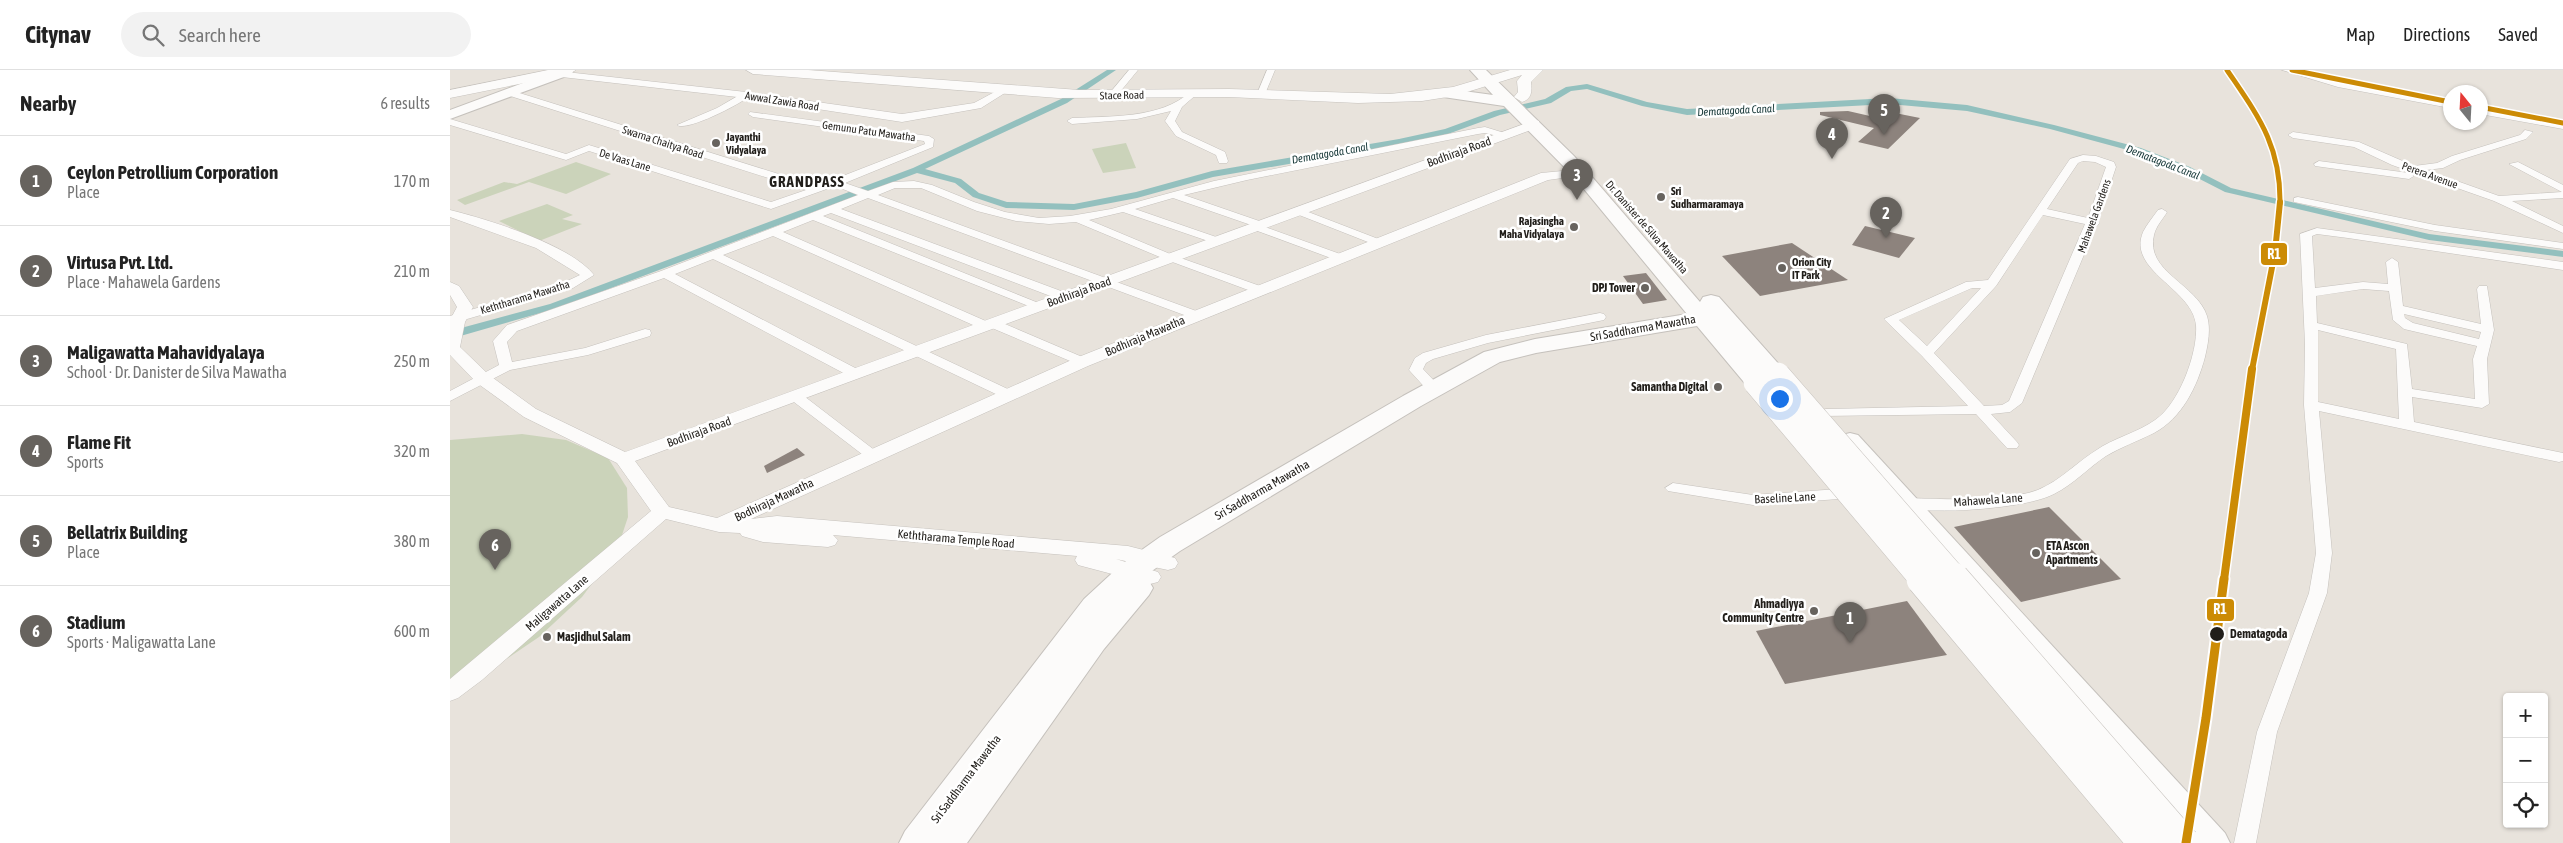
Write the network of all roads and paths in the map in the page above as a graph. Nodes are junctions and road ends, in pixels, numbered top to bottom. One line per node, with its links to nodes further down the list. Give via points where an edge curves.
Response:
1 (753, 70): 10 (main road, Stace Road)
2 (1134, 70): 17 (street)
3 (1271, 70): 14 (street)
4 (1478, 70): 9 (highway, Dr. Danister de Silva Mawatha)
5 (1522, 70): 9 (main road, Stace Road)
6 (1536, 70): 20 (main road, via 1523,85)
7 (2286, 70): 18 (street, via 2338,84)
8 (564, 72): 11 (main road); 12 (main road); 16 (street, Awwal Zawia Road)
9 (1495, 77): 15 (main road, Stace Road); 20 (highway, Dr. Danister de Silva Mawatha)
10 (1002, 91): 16 (street, Awwal Zawia Road, via 977,106 902,118); 17 (main road, Stace Road)
11 (510, 92): 23 (main road); 39 (street, Swarna Chaitya Road)
12 (450, 94)
13 (1193, 94): 14 (main road, Stace Road); 17 (main road, Stace Road); 19 (street)
14 (1261, 94): 15 (main road, Stace Road, via 1378,101)
15 (1449, 94): 20 (highway, via 1477,95)
16 (746, 95): 26 (street, via 720,110)
17 (1105, 96)
18 (2443, 104)
19 (1178, 107): 24 (street, via 1124,117); 31 (street, via 1170,121 1178,134 1216,151)
20 (1524, 108): 29 (street, Bodhiraja Road); 34 (highway, Dr. Danister de Silva Mawatha); 84 (highway, Dr. Danister de Silva Mawatha, via 1558,129 1619,195)
21 (2488, 112): 27 (street)
22 (753, 114): 36 (street, Gemunu Patu Mawatha, via 929,139 930,145)
23 (450, 115)
24 (1072, 121)
25 (450, 122): 45 (street, De Vaas Lane, via 566,157 589,148)
26 (682, 125)
27 (2563, 126)
28 (2528, 132): 35 (street, via 2523,137 2439,166)
29 (1506, 135): 41 (street, via 1485,130); 48 (street, Bodhiraja Road)
30 (2292, 135): 35 (street, Perera Avenue, via 2356,144)
31 (1223, 161)
32 (2319, 164): 35 (street)
33 (2514, 164): 38 (street)
34 (1579, 172): 61 (street, Bodhiraja Mawatha, via 1546,176); 84 (highway, Dr. Danister de Silva Mawatha)
35 (2412, 172): 37 (street); 43 (street, Perera Avenue)
36 (836, 183): 39 (street, Gemunu Patu Mawatha); 40 (street)
37 (2397, 184)
38 (2563, 189)
39 (817, 190): 45 (street, Gemunu Patu Mawatha)
40 (870, 193): 46 (street); 53 (street, via 914,183 991,211 1041,221); 69 (street)
41 (1173, 195): 47 (street); 56 (street)
42 (2563, 195): 43 (street)
43 (2498, 199): 55 (street, Perera Avenue)
44 (2298, 200): 60 (street, via 2434,228)
45 (771, 206)
46 (831, 209): 52 (street); 76 (street)
47 (1124, 209): 53 (street); 59 (street)
48 (1298, 211): 56 (street, Bodhiraja Road); 61 (street)
49 (2040, 211): 54 (street); 54 (street, Mahawela Gardens, via 2074,161 2081,157 2092,158 2111,167); 70 (street, Mahawela Gardens)
50 (2162, 212): 111 (street, Mahawela Lane, via 2148,234 2149,258 2194,302 2201,316 2204,339 2191,377 2176,406 2163,421 2106,450 2061,484 2038,495 1998,501)
51 (450, 213): 81 (street, Keththarama Mawatha, via 535,243 588,275 569,285)
52 (812, 216): 58 (street); 77 (street)
53 (1080, 220): 64 (street)
54 (2094, 222): 102 (street, Mahawela Gardens, via 2015,403 2005,409)
55 (2548, 223): 57 (street, Perera Avenue); 60 (street)
56 (1258, 226): 59 (street, Bodhiraja Road); 65 (street)
57 (2563, 230)
58 (773, 232): 63 (street); 82 (street)
59 (1218, 241): 64 (street, Bodhiraja Road)
60 (2522, 241): 62 (street)
61 (1377, 242): 65 (street, Bodhiraja Mawatha)
62 (2563, 246)
63 (713, 255): 68 (street); 89 (street)
64 (1171, 258): 69 (street, Bodhiraja Road); 74 (street)
65 (1339, 258): 74 (street, Bodhiraja Mawatha)
66 (2392, 262): 72 (street)
67 (2562, 268): 75 (street, via 2310,231 2306,234 2305,248)
68 (665, 274): 92 (street, via 512,328 500,341); 93 (street)
69 (1105, 282): 76 (street, Bodhiraja Road); 79 (street)
70 (1992, 283): 90 (street, Mahawela Gardens); 90 (street, via 1970,285 1890,319)
71 (450, 287): 81 (street, via 465,307)
72 (2395, 289): 75 (street, via 2372,284 2350,285); 78 (street)
73 (2483, 289): 85 (street)
74 (1259, 290): 79 (street, Bodhiraja Mawatha)
75 (2310, 293): 83 (street)
76 (1065, 297): 77 (street, Bodhiraja Road)
77 (1040, 306): 82 (street, Bodhiraja Road)
78 (2397, 308): 85 (street); 87 (street, via 2398,320 2409,326)
79 (1195, 314): 91 (street, Bodhiraja Mawatha)
80 (1600, 317): 96 (street, via 1486,339 1428,356 1416,366 1416,370)
81 (456, 320): 88 (street)
82 (990, 325): 89 (street, Bodhiraja Road); 91 (street)
83 (2311, 325): 97 (street, via 2402,347); 101 (street)
84 (1722, 328): 95 (highway); 96 (highway, Sri Saddharma Mawatha, via 1508,352 1484,361); 103 (main road); 110 (main road, via 1749,382); 114 (highway, Sri Saddharma Mawatha, via 1552,354 1496,369)
85 (2488, 330): 87 (street)
86 (646, 333): 92 (street, via 588,351)
87 (2484, 344): 97 (street, via 2480,359 2482,404)
88 (452, 346): 94 (street)
89 (915, 352): 93 (street, Bodhiraja Road); 98 (street)
90 (1927, 353): 102 (street)
91 (1082, 362): 98 (street, Bodhiraja Mawatha)
92 (506, 366): 94 (street)
93 (856, 374): 99 (street, Bodhiraja Road)
94 (483, 379): 100 (street); 108 (street, via 530,413)
95 (1767, 379): 121 (highway, bridge); 122 (highway, bridge)
96 (1434, 389): 114 (highway, Sri Saddharma Mawatha)
97 (2405, 392): 104 (street)
98 (1008, 394): 106 (street, Bodhiraja Mawatha)
99 (795, 396): 106 (street); 108 (street, Bodhiraja Road)
100 (450, 397)
101 (2311, 405): 104 (street); 124 (street, via 2324,553 2318,594 2267,732)
102 (1979, 410): 103 (street, Mahawela Gardens); 105 (street)
103 (1826, 413): 111 (main road)
104 (2407, 425): 107 (street)
105 (2012, 445)
106 (872, 454): 113 (street, Bodhiraja Mawatha)
107 (2559, 457)
108 (624, 459): 112 (street)
109 (1673, 488): 110 (street, Baseline Lane, via 1753,500)
110 (1839, 494): 116 (main road)
111 (1907, 503): 115 (main road)
112 (662, 512): 113 (street, Keththarama Temple Road); 117 (street, Maligawatta Lane)
113 (720, 525): 114 (street, Keththarama Temple Road, via 742,526 763,535 847,535 991,547)
114 (1150, 567): 118 (highway, Sri Saddharma Mawatha, via 1094,607); 119 (highway, Sri Saddharma Mawatha)
115 (2020, 627): 116 (main road, via 2013,642 1994,653 1980,651); 123 (main road)
116 (1956, 640): 120 (main road)
117 (450, 692)
118 (918, 843)
119 (945, 843)
120 (2124, 843)
121 (2145, 843)
122 (2183, 843)
123 (2214, 843)
124 (2245, 843)

